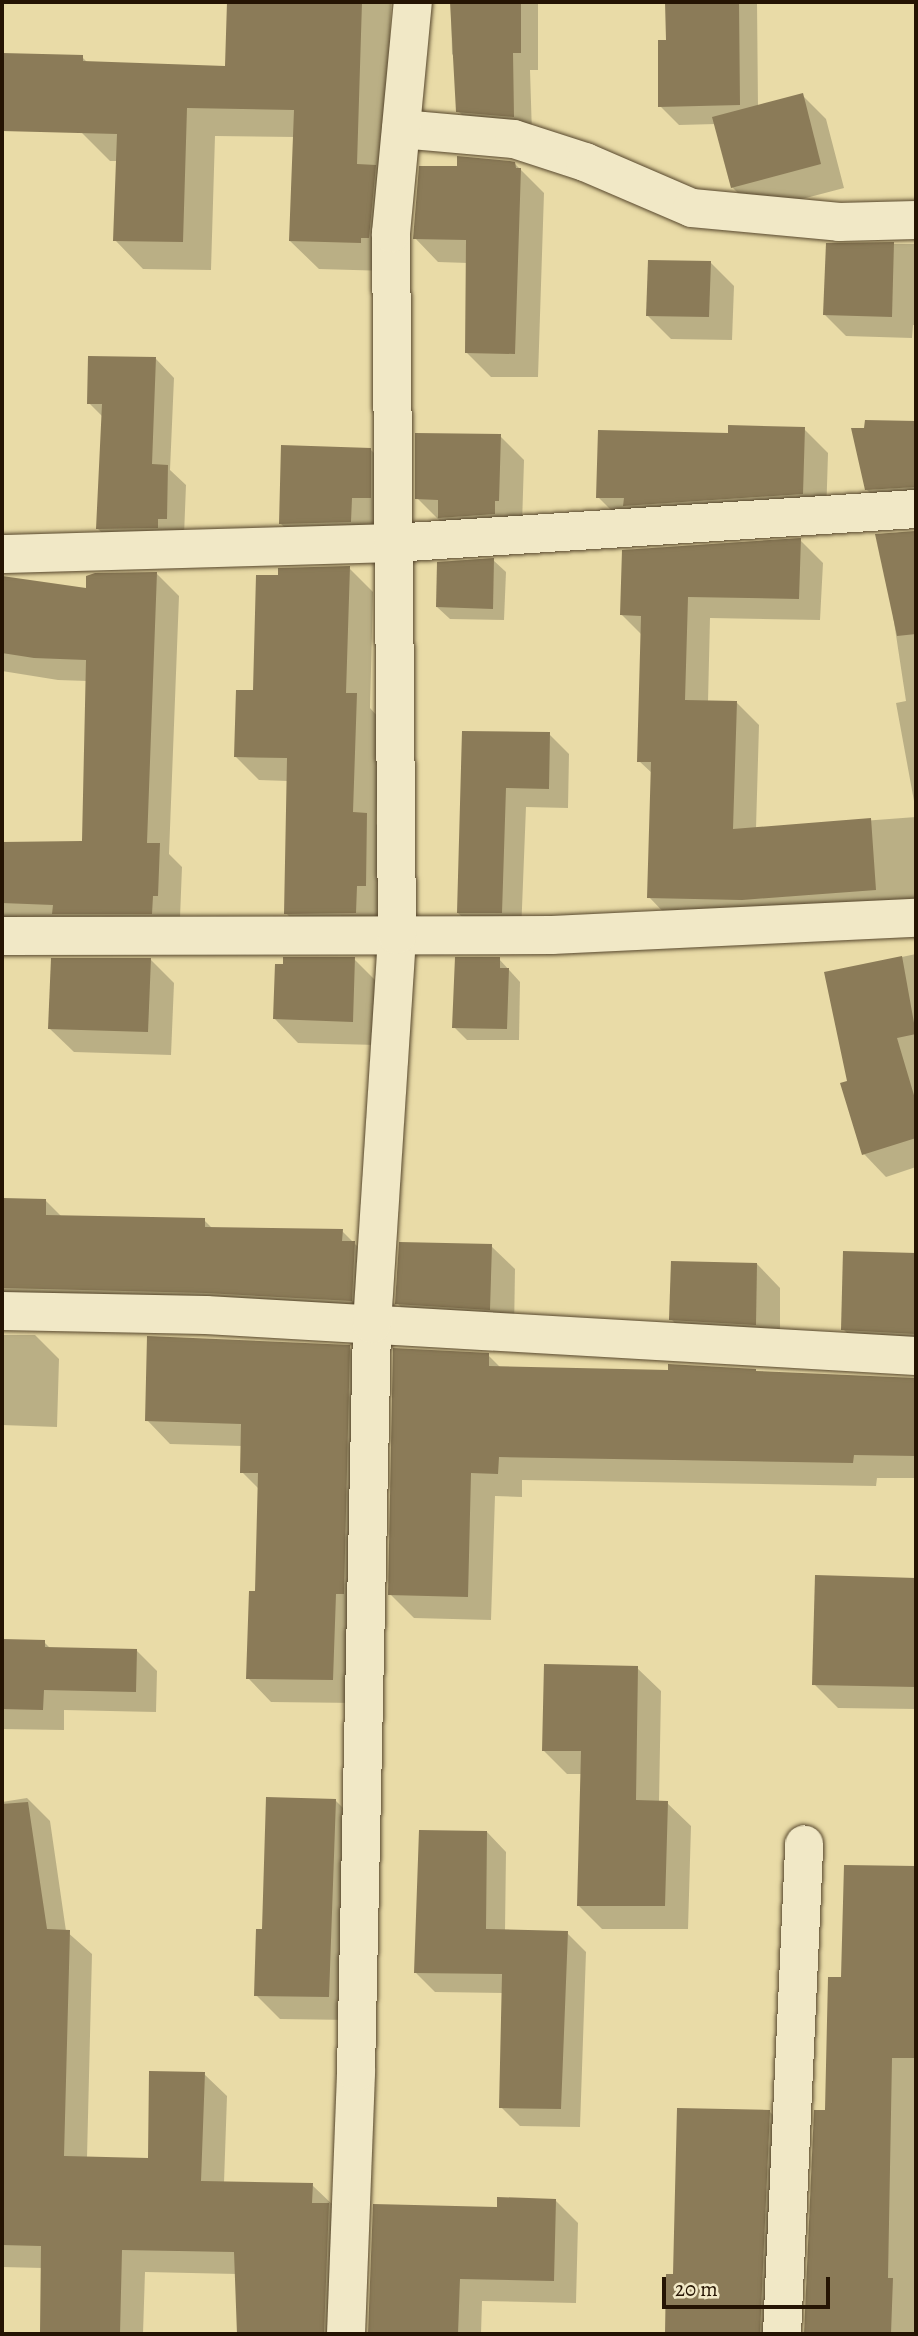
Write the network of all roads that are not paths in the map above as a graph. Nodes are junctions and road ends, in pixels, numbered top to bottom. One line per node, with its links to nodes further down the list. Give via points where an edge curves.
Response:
1 (413, 2): 2 (street)
2 (401, 129): 3 (street, via 514,139 585,162 692,208 839,222); 5 (street, via 390,233)
3 (916, 220)
4 (916, 509): 5 (street)
5 (393, 543): 6 (street); 8 (street)
6 (2, 554)
7 (916, 919): 8 (street, via 552,935)
8 (397, 935): 9 (street); 11 (street)
9 (2, 936)
10 (2, 1311): 11 (street)
11 (372, 1324): 12 (street); 14 (street)
12 (916, 1356)
13 (804, 1844): 15 (street)
14 (346, 2334)
15 (782, 2334)

